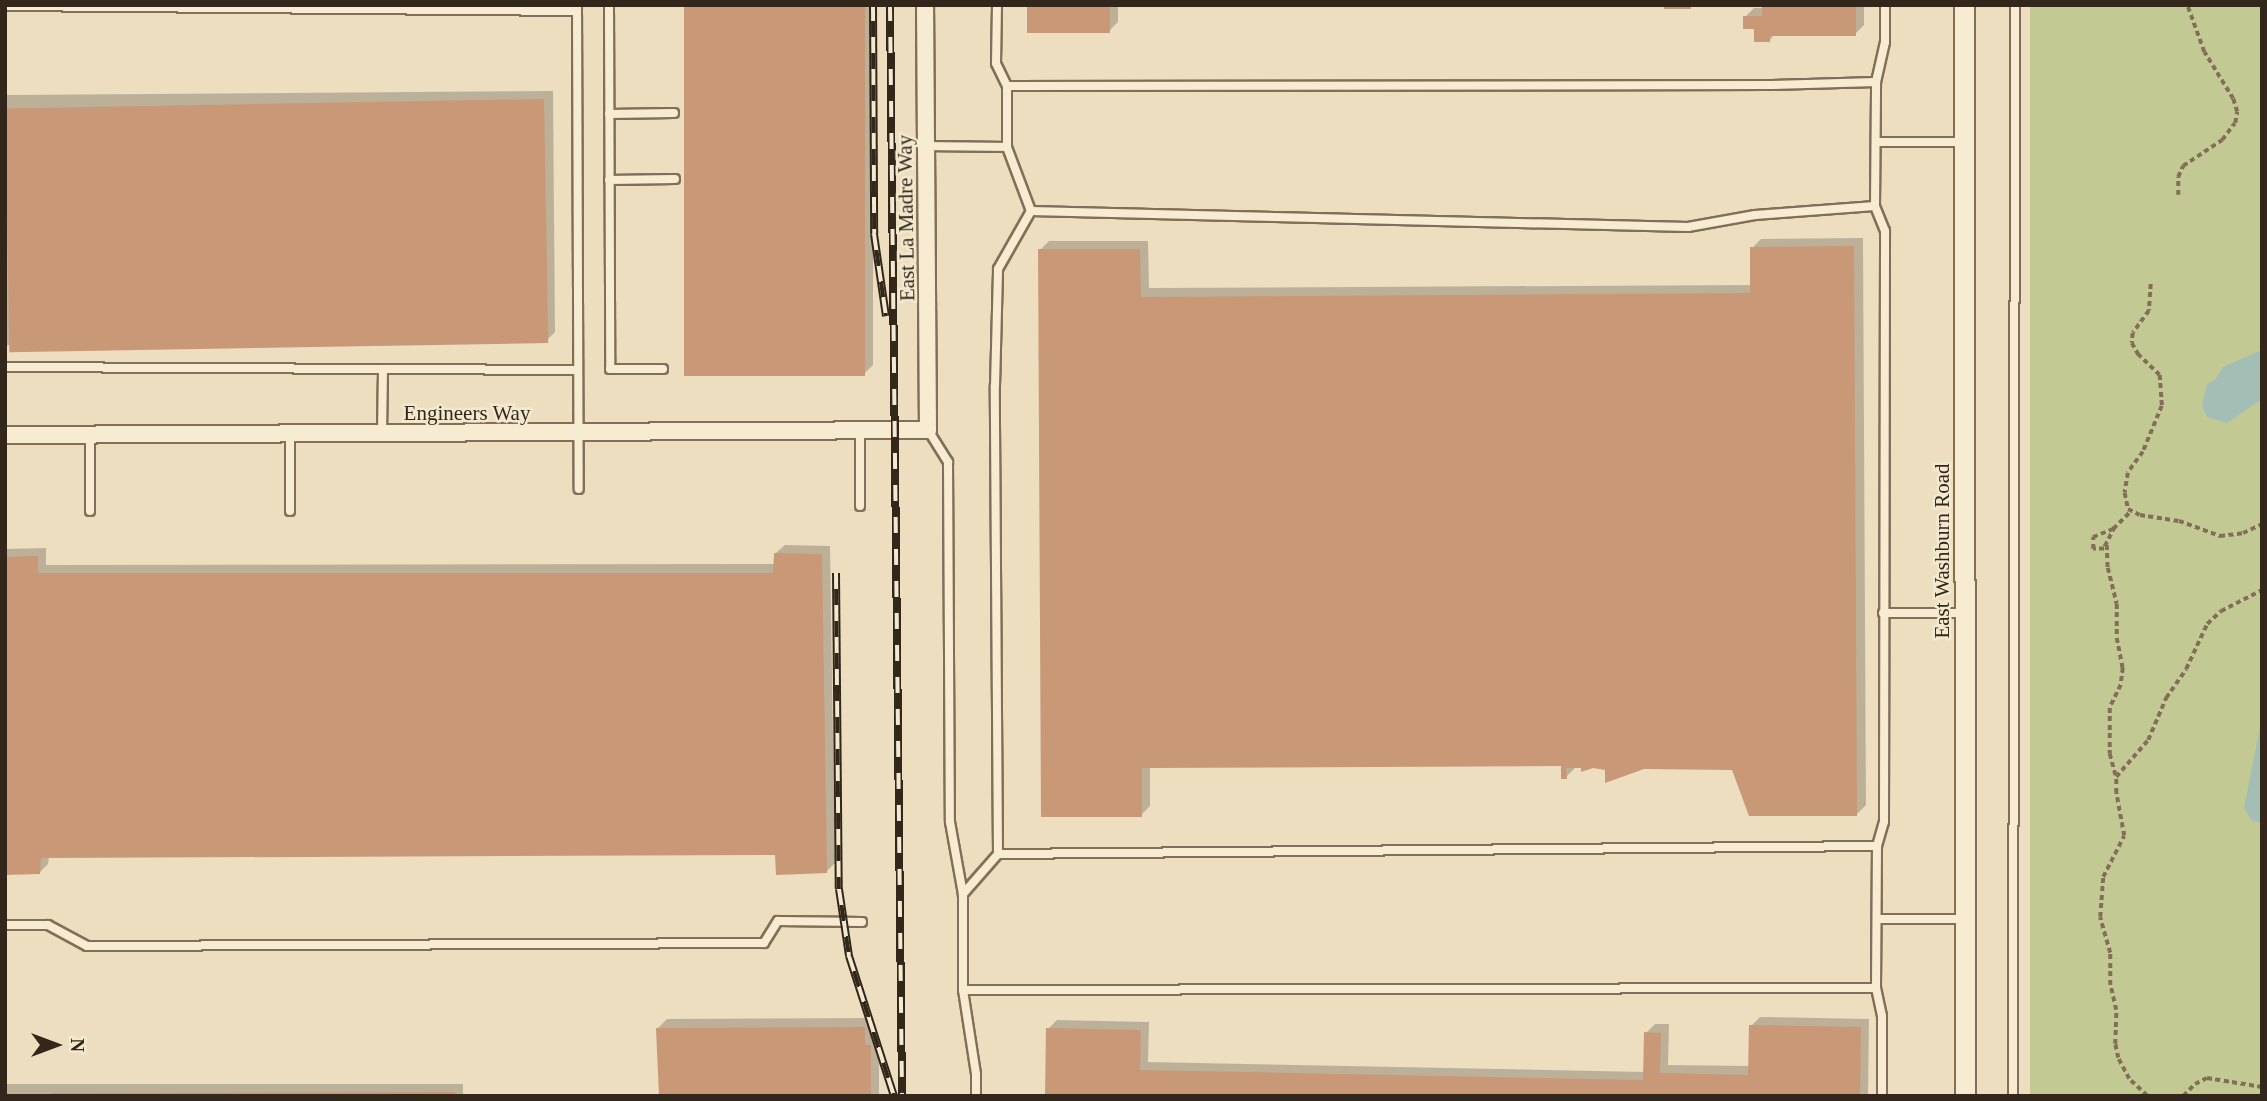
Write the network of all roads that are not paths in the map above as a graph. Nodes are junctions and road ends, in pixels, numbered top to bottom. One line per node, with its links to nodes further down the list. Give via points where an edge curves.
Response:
1 (608, 5): 12 (lane)
2 (925, 5): 15 (street, East La Madre Way)
3 (997, 5): 10 (lane, via 996,63)
4 (1885, 5): 9 (lane, via 1885,42)
5 (1964, 5): 14 (street, East Washburn Road)
6 (2015, 5): 50 (lane)
7 (5, 6): 8 (lane)
8 (577, 8): 24 (lane)
9 (1876, 82): 10 (lane); 13 (lane)
10 (1007, 86): 16 (lane)
11 (674, 113): 12 (lane)
12 (609, 114): 18 (lane)
13 (1878, 142): 14 (lane); 19 (lane)
14 (1964, 142): 37 (street, East Washburn Road)
15 (926, 146): 16 (lane); 25 (street, East La Madre Way)
16 (1007, 147): 20 (lane)
17 (675, 179): 18 (lane)
18 (609, 180): 23 (lane, via 610,369)
19 (1875, 206): 20 (lane, via 1755,215 1688,227); 36 (lane, via 1885,231)
20 (1031, 211): 39 (lane, via 998,269)
21 (5, 367): 22 (lane)
22 (383, 369): 24 (lane); 29 (lane)
23 (663, 369)
24 (578, 370): 26 (lane)
25 (929, 430): 27 (street, Engineers Way); 40 (lane, via 948,462 950,822)
26 (578, 433): 27 (street, Engineers Way); 29 (street, Engineers Way); 32 (lane)
27 (860, 433): 33 (lane)
28 (290, 434): 29 (street, Engineers Way); 31 (street, Engineers Way); 35 (lane)
29 (382, 434)
30 (5, 435): 31 (street, Engineers Way)
31 (90, 435): 34 (lane)
32 (579, 489)
33 (860, 506)
34 (90, 511)
35 (290, 511)
36 (1883, 612): 37 (lane); 38 (lane, via 1884,822)
37 (1965, 612): 42 (street, East Washburn Road)
38 (1877, 846): 39 (lane); 41 (lane)
39 (998, 854): 40 (lane)
40 (963, 894): 46 (lane)
41 (1878, 919): 42 (lane); 45 (lane)
42 (1965, 919): 49 (street, East Washburn Road)
43 (862, 922): 44 (lane, via 778,921 764,943 87,946 48,925)
44 (5, 925)
45 (1877, 988): 46 (lane); 48 (lane, via 1882,1016)
46 (963, 990): 47 (lane)
47 (975, 1096)
48 (1882, 1096)
49 (1965, 1096)
50 (2013, 1096)

